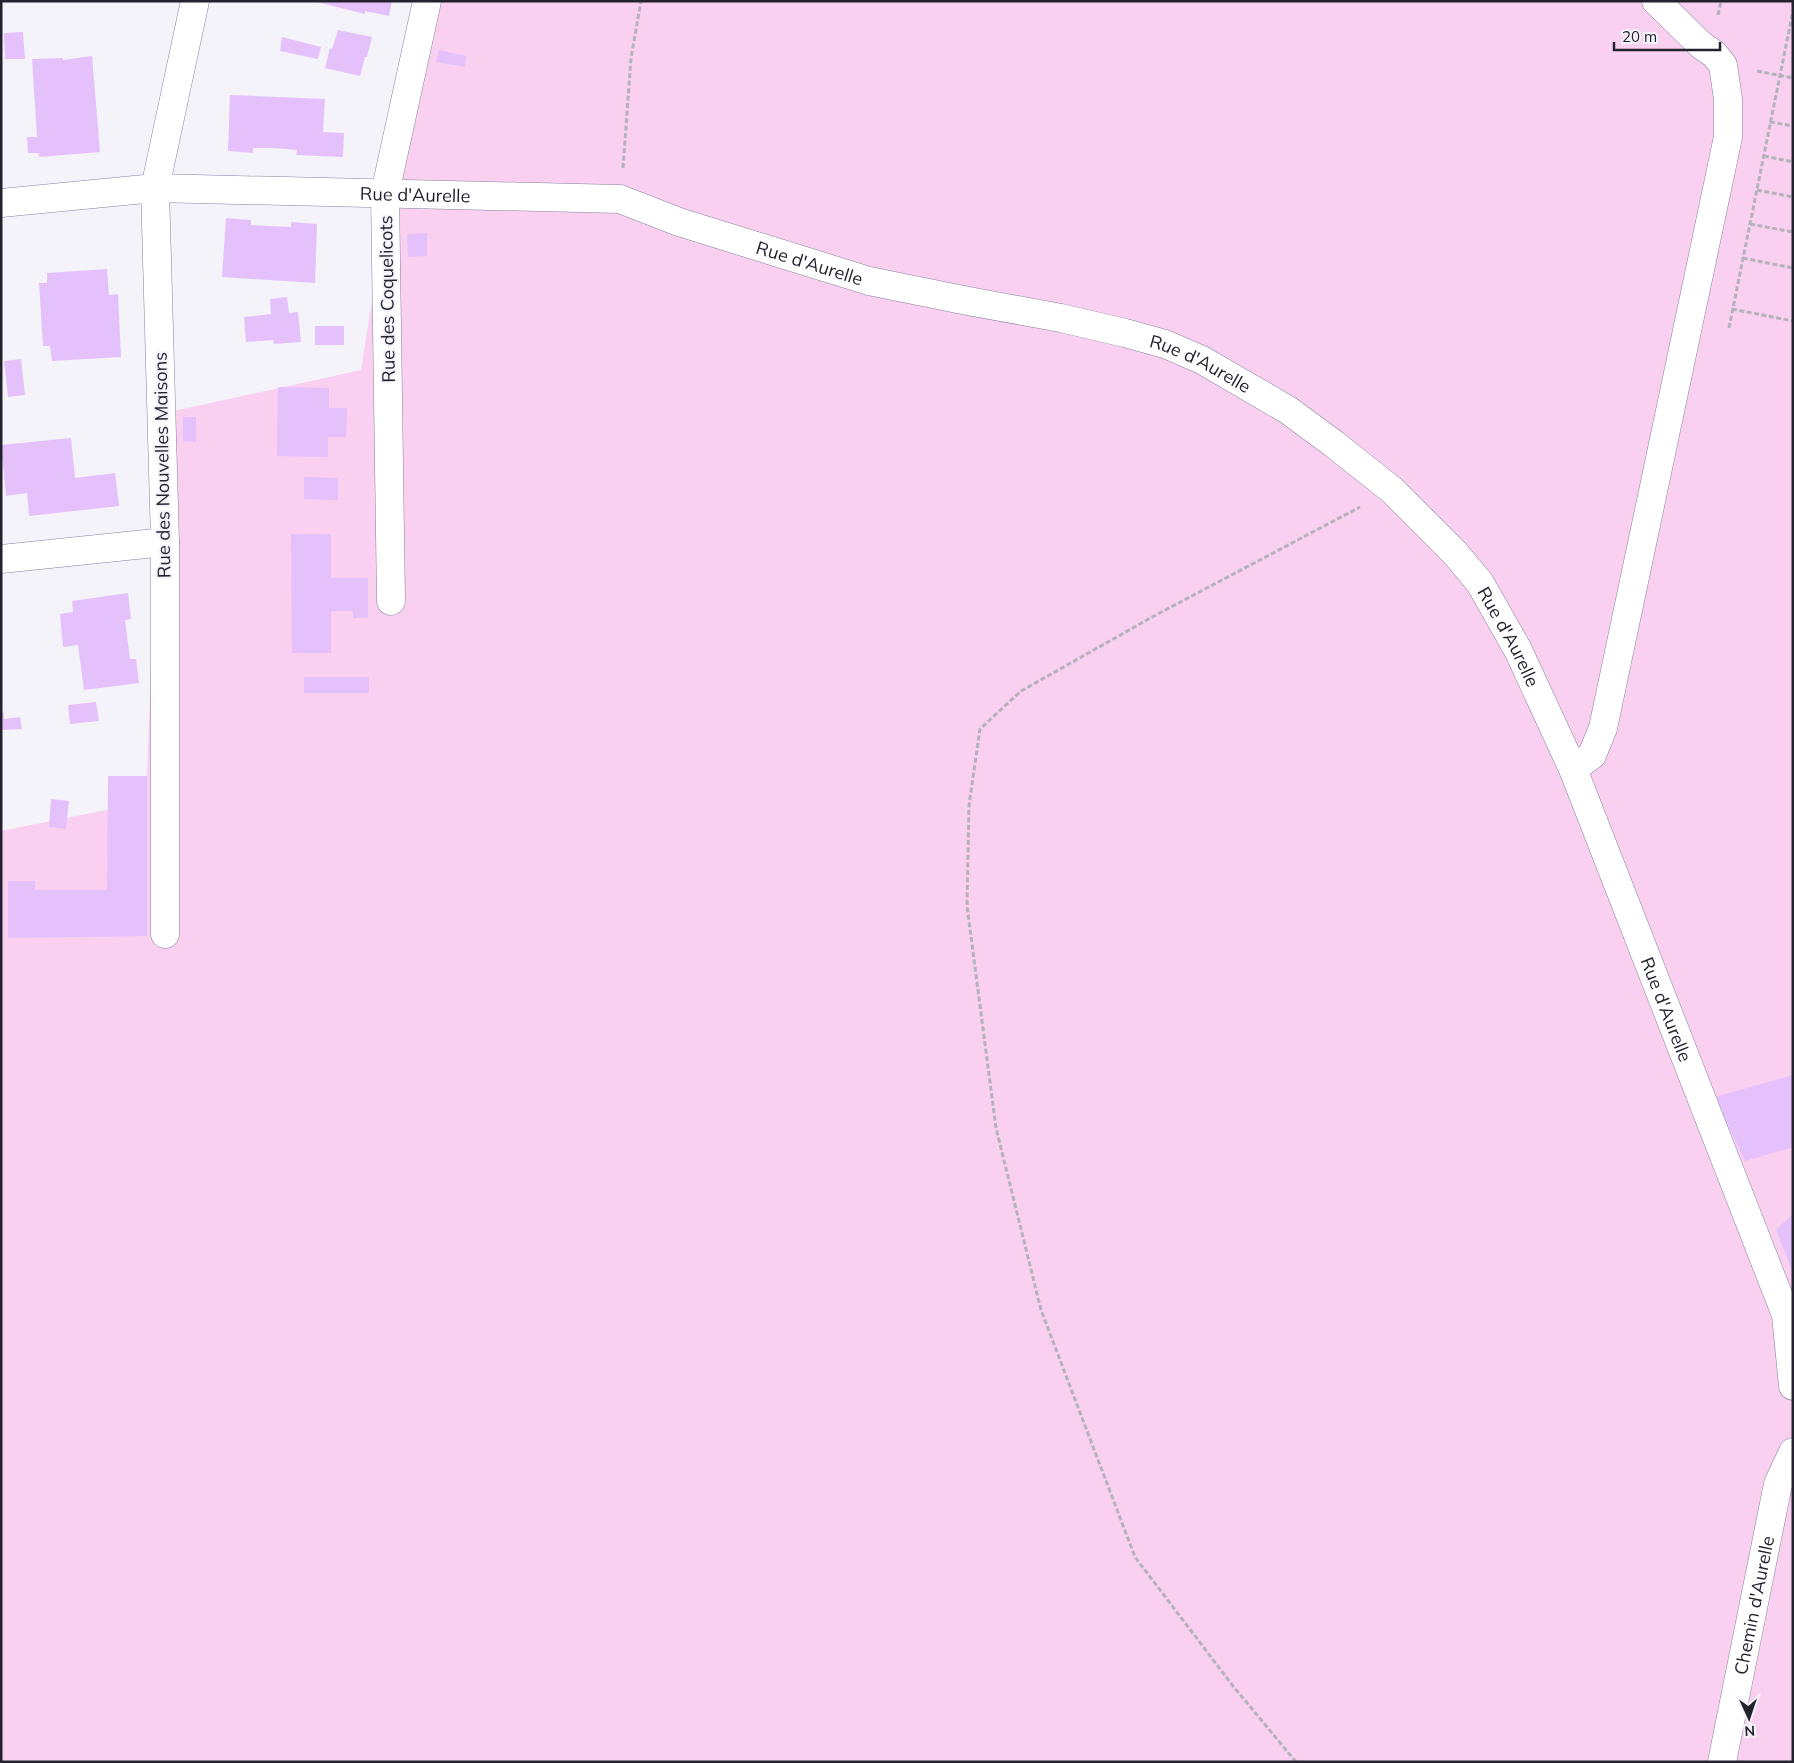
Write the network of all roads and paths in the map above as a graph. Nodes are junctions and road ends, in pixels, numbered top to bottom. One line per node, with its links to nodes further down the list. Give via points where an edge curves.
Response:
1 (195, 1): 14 (street, Rue des Nouvelles Maisons)
2 (428, 1): 16 (street, Rue des Coquelicots)
3 (641, 1): 18 (path, via 631,58)
4 (1656, 1): 31 (street, via 1714,54 1722,66 1728,100 1728,137 1603,728 1592,755)
5 (1793, 11): 6 (path)
6 (1791, 29): 8 (path)
7 (1751, 70): 8 (path)
8 (1780, 76): 9 (path); 10 (path)
9 (1793, 78)
10 (1770, 122): 11 (path); 12 (path)
11 (1793, 126)
12 (1764, 156): 13 (path); 15 (path)
13 (1793, 162)
14 (155, 188): 16 (street, Rue d'Aurelle); 19 (street, Rue d'Aurelle); 28 (street, Rue des Nouvelles Maisons)
15 (1757, 190): 17 (path); 20 (path)
16 (385, 193): 18 (street, Rue d'Aurelle); 30 (street, Rue des Coquelicots)
17 (1793, 197)
18 (620, 199): 27 (street, Rue d'Aurelle, via 679,222 869,281 1061,318 1165,344 1202,360 1288,410)
19 (1, 204)
20 (1750, 224): 21 (path); 22 (path)
21 (1793, 232)
22 (1743, 258): 23 (path); 24 (path)
23 (1793, 268)
24 (1732, 309): 25 (path); 26 (path)
25 (1793, 322)
26 (1729, 328)
27 (1392, 490): 31 (street, Rue d'Aurelle, via 1455,553 1480,584 1518,650); 35 (path, via 1154,616 1021,691 980,729 969,805 967,906 995,1119 1041,1310 1135,1557 1233,1686)
28 (165, 542): 29 (street); 32 (street, Rue des Nouvelles Maisons)
29 (1, 559)
30 (391, 601)
31 (1573, 769): 33 (street, Rue d'Aurelle, via 1786,1315)
32 (165, 934)
33 (1793, 1386)
34 (1793, 1452): 36 (street, Chemin d'Aurelle, via 1778,1484)
35 (1296, 1762)
36 (1722, 1762)

